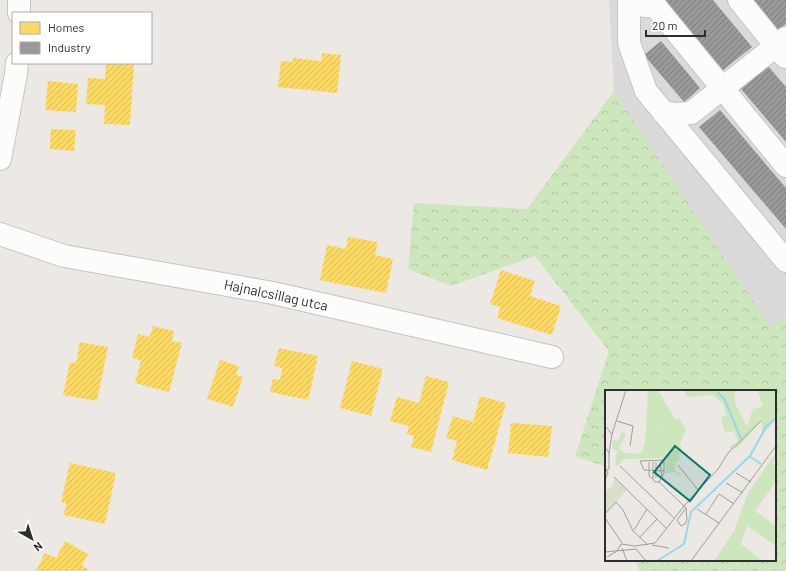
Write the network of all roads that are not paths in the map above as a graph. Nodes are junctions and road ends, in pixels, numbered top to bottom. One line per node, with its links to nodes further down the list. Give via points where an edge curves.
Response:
1 (20, 0): 4 (street)
2 (739, 0): 5 (street)
3 (629, 2): 7 (street, via 656,7); 8 (street, via 628,43 646,90)
4 (19, 12)
5 (783, 47): 7 (street)
6 (17, 64): 9 (street)
7 (723, 88): 8 (street, via 691,113); 10 (street)
8 (663, 112): 12 (street)
9 (0, 159)
10 (786, 166)
11 (0, 234): 13 (street, Hajnalcsillag utca, via 64,256 273,293)
12 (786, 262)
13 (552, 357)

